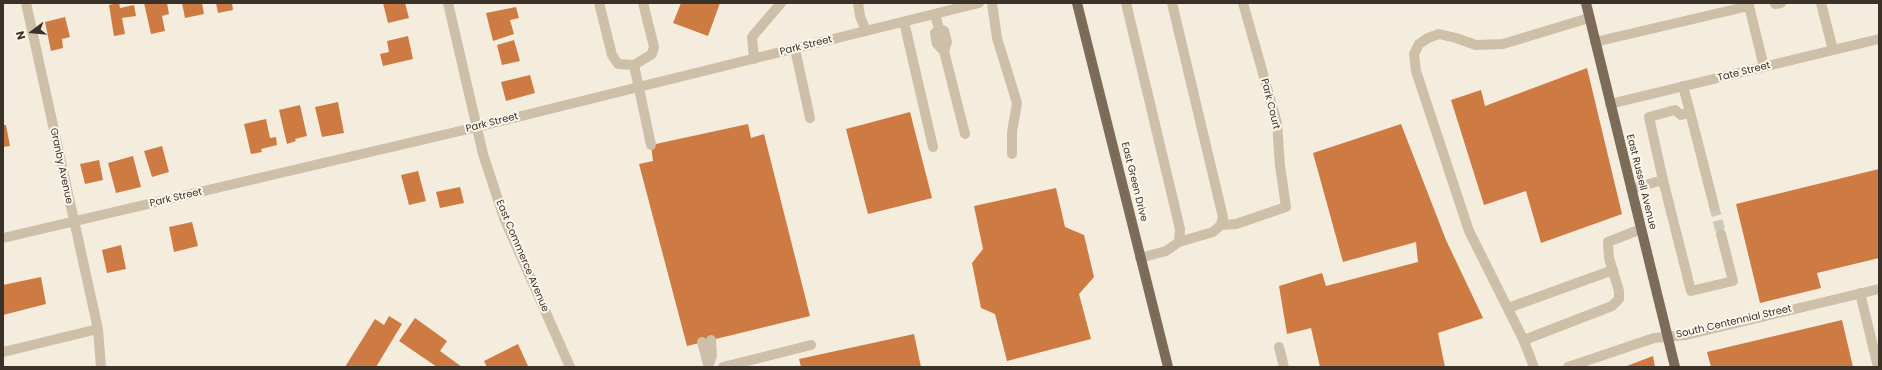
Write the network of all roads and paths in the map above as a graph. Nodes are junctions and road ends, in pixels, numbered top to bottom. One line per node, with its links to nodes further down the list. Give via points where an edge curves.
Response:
1 (26, 3): 39 (street, Granby Avenue)
2 (448, 3): 31 (street, East Commerce Avenue)
3 (599, 3): 24 (street, via 612,55 618,64)
4 (643, 3): 24 (street, via 654,47 652,54)
5 (781, 3): 23 (street, via 752,37)
6 (858, 3): 18 (street)
7 (979, 3): 15 (street, Park Street)
8 (992, 3): 35 (street, via 997,38 1017,103 1012,132)
9 (1077, 3): 45 (main road, East Green Drive)
10 (1172, 3): 40 (street, via 1222,217)
11 (1243, 3): 40 (street, Park Court, via 1277,123 1286,208 1236,224)
12 (1586, 3): 16 (main road, East Russell Avenue)
13 (1821, 3): 22 (street)
14 (1126, 8): 44 (street, via 1180,229)
15 (935, 14): 17 (street, Park Street); 32 (street, via 939,29 935,34 937,44 944,51)
16 (1589, 18): 20 (main road, East Russell Avenue); 49 (street, via 1503,44 1476,45 1439,34 1419,44 1414,54 1416,71 1469,231)
17 (904, 22): 18 (street, Park Street); 34 (street)
18 (866, 31): 21 (street, Park Street)
19 (1879, 39): 22 (street, Tate Street)
20 (1595, 42): 25 (street, via 1749,6); 28 (main road, East Russell Avenue)
21 (794, 48): 23 (street, Park Street); 30 (street)
22 (1833, 50): 25 (street, Tate Street)
23 (754, 59): 27 (street, Park Street)
24 (634, 65): 27 (street)
25 (1764, 67): 26 (street, Tate Street)
26 (1683, 86): 28 (street, Tate Street); 29 (street)
27 (640, 87): 31 (street, Park Street); 33 (street)
28 (1610, 104): 37 (main road, East Russell Avenue)
29 (1690, 112): 36 (street, via 1681,115 1675,110 1649,118); 38 (street)
30 (810, 118)
31 (477, 127): 39 (street, Park Street); 58 (street, East Commerce Avenue, via 504,218)
32 (964, 134)
33 (651, 145)
34 (933, 147)
35 (1012, 154)
36 (1664, 180): 37 (street); 42 (street, via 1691,291 1733,281)
37 (1631, 189): 41 (main road, East Russell Avenue)
38 (1714, 206)
39 (74, 222): 43 (street, Park Street); 50 (street, Granby Avenue)
40 (1221, 225): 44 (street, via 1214,232)
41 (1641, 229): 46 (street, via 1608,242); 51 (main road, East Russell Avenue)
42 (1721, 234)
43 (3, 238)
44 (1178, 242): 45 (street, via 1166,251)
45 (1140, 258): 61 (main road, East Green Drive)
46 (1613, 270): 49 (street); 52 (street, via 1619,299 1612,306)
47 (1879, 289): 48 (street, South Centennial Street)
48 (1860, 293): 51 (street, South Centennial Street, via 1686,335); 66 (street)
49 (1508, 308): 52 (street)
50 (98, 329): 56 (street); 57 (street, Granby Avenue)
51 (1668, 336): 64 (street, South Centennial Street, via 1654,338); 65 (main road, East Russell Avenue)
52 (1524, 340): 63 (street)
53 (707, 341): 59 (street)
54 (811, 345): 60 (street)
55 (1279, 347): 62 (street)
56 (3, 352)
57 (101, 367)
58 (570, 367)
59 (708, 367)
60 (723, 367)
61 (1167, 367)
62 (1284, 367)
63 (1534, 367)
64 (1568, 367)
65 (1675, 367)
66 (1878, 367)

